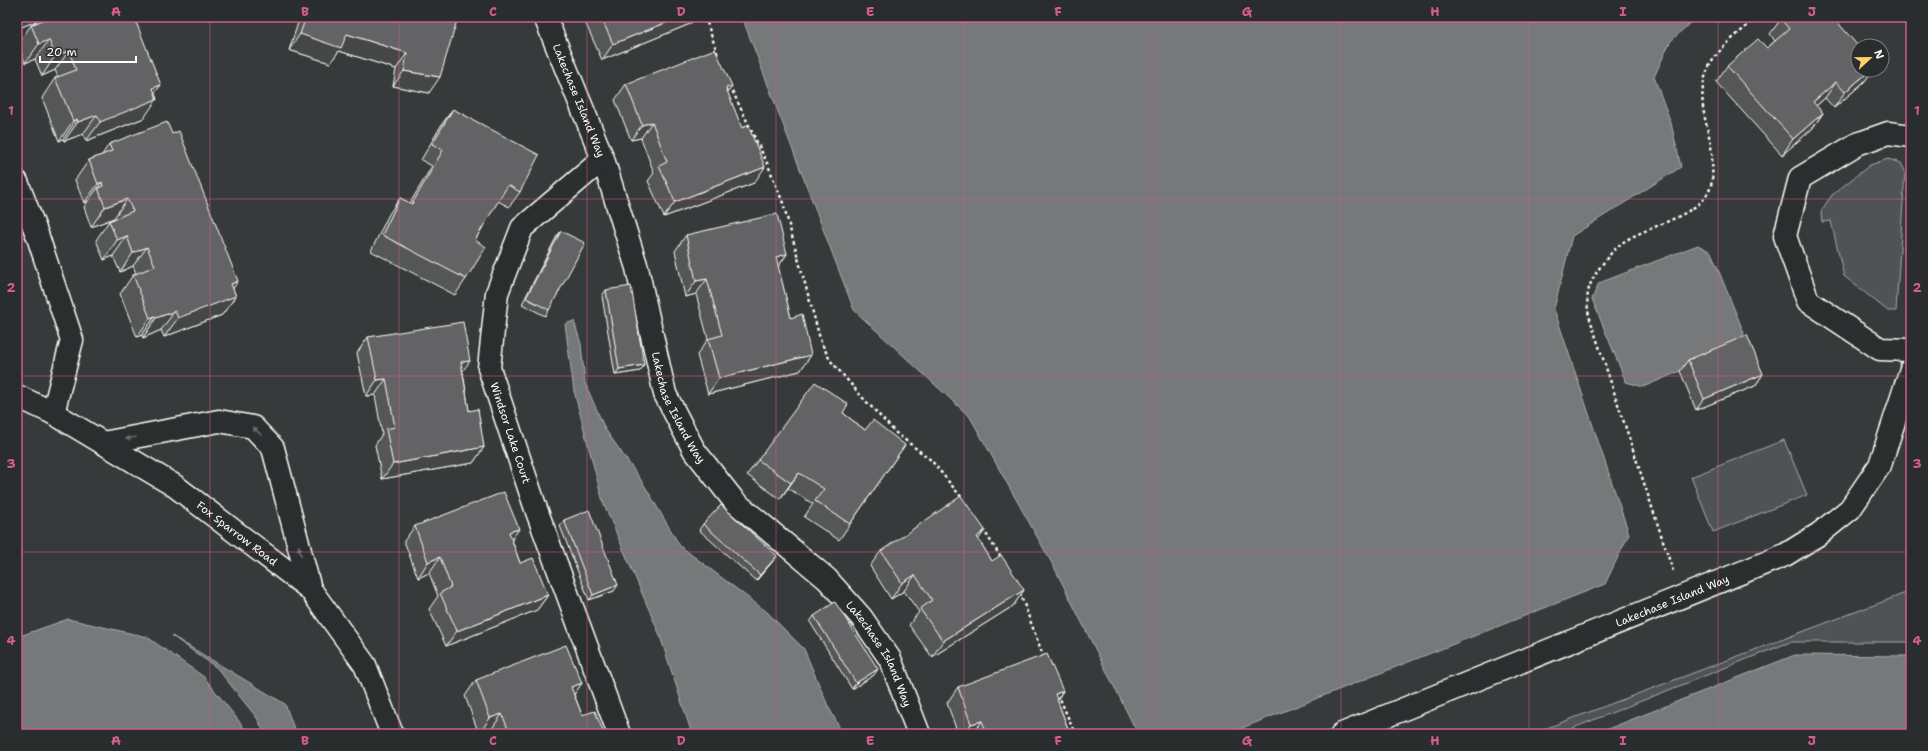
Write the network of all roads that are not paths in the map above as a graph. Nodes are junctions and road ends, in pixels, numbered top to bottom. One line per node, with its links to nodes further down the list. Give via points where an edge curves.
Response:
1 (545, 17): 3 (street, Lakechase Island Way)
2 (1911, 136): 5 (street, via 1888,133 1857,144 1800,178 1785,236 1808,301 1880,349)
3 (603, 159): 12 (street, Windsor Lake Court, via 522,228 497,293 489,368 536,509); 13 (street, Lakechase Island Way, via 637,268 665,394 694,450 736,502 827,579 861,617 890,659)
4 (17, 182): 8 (street, via 72,340)
5 (1911, 350)
6 (1911, 369): 14 (street, Lakechase Island Way, via 1880,465 1850,509 1819,534 1785,555)
7 (17, 396): 8 (street, Fox Sparrow Road)
8 (53, 413): 9 (street, Fox Sparrow Road)
9 (103, 443): 10 (street, Fox Sparrow Road, via 175,486); 10 (street, one-way to 9, via 273,448 253,427 219,421)
10 (310, 589): 11 (street, Fox Sparrow Road, via 365,665)
11 (392, 734)
12 (620, 734)
13 (919, 734)
14 (1342, 734)

